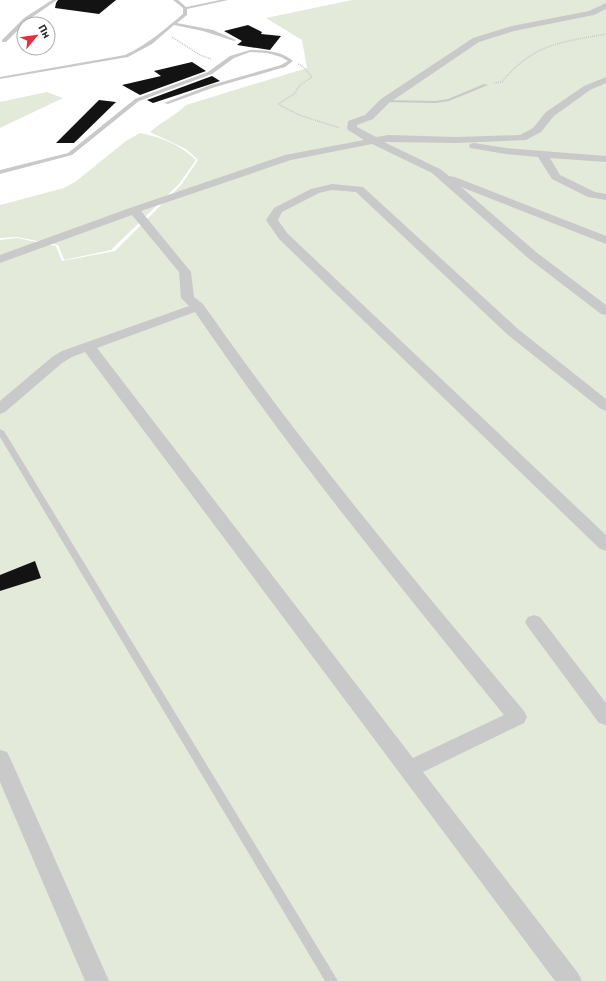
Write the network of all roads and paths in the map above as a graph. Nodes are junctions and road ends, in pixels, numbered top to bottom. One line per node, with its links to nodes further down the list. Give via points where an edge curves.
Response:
1 (56, 0): 10 (lane, via 26,19)
2 (175, 0): 5 (lane)
3 (226, 0): 5 (lane)
4 (606, 6): 16 (street, via 591,13 476,40)
5 (186, 8): 6 (lane, via 185,14)
6 (172, 24): 7 (lane); 9 (lane, via 214,31)
7 (163, 33): 12 (path, via 200,55); 13 (lane, via 139,51 126,56)
8 (606, 34): 15 (path, via 559,42 537,51 513,68 502,82)
9 (234, 40)
10 (4, 41)
11 (290, 61): 12 (lane, via 283,56 267,52 250,51 232,57); 17 (lane, via 283,66); 18 (path, via 302,66 312,77 300,85 294,94 278,104 299,115)
12 (223, 64): 22 (lane, via 210,73 137,100 70,154)
13 (0, 78)
14 (606, 80): 19 (street, via 587,88 550,114 537,130 522,138)
15 (486, 85): 16 (lane, via 449,100)
16 (385, 101): 18 (street, via 369,116 352,123)
17 (166, 103)
18 (364, 135): 19 (street); 23 (street); 25 (street, via 359,145 289,157)
19 (440, 139): 20 (street, via 506,152)
20 (542, 154): 21 (street); 24 (street, via 556,177 592,194)
21 (606, 159)
22 (0, 172)
23 (439, 174): 26 (street); 29 (street, via 532,255)
24 (606, 196)
25 (134, 210): 27 (street); 28 (street, via 185,272 188,298)
26 (606, 240)
27 (0, 259)
28 (198, 307): 30 (street); 38 (street, via 245,375 395,569 517,717)
29 (606, 311)
30 (88, 346): 32 (street, via 57,360); 38 (street)
31 (606, 406): 34 (street, via 513,332 359,189 332,187 315,191 278,210 272,220 283,236)
32 (0, 409)
33 (0, 431): 40 (lane)
34 (606, 545)
35 (534, 622): 36 (street)
36 (606, 717)
37 (0, 758): 39 (street)
38 (409, 769): 41 (street)
39 (97, 981)
40 (332, 981)
41 (570, 981)

